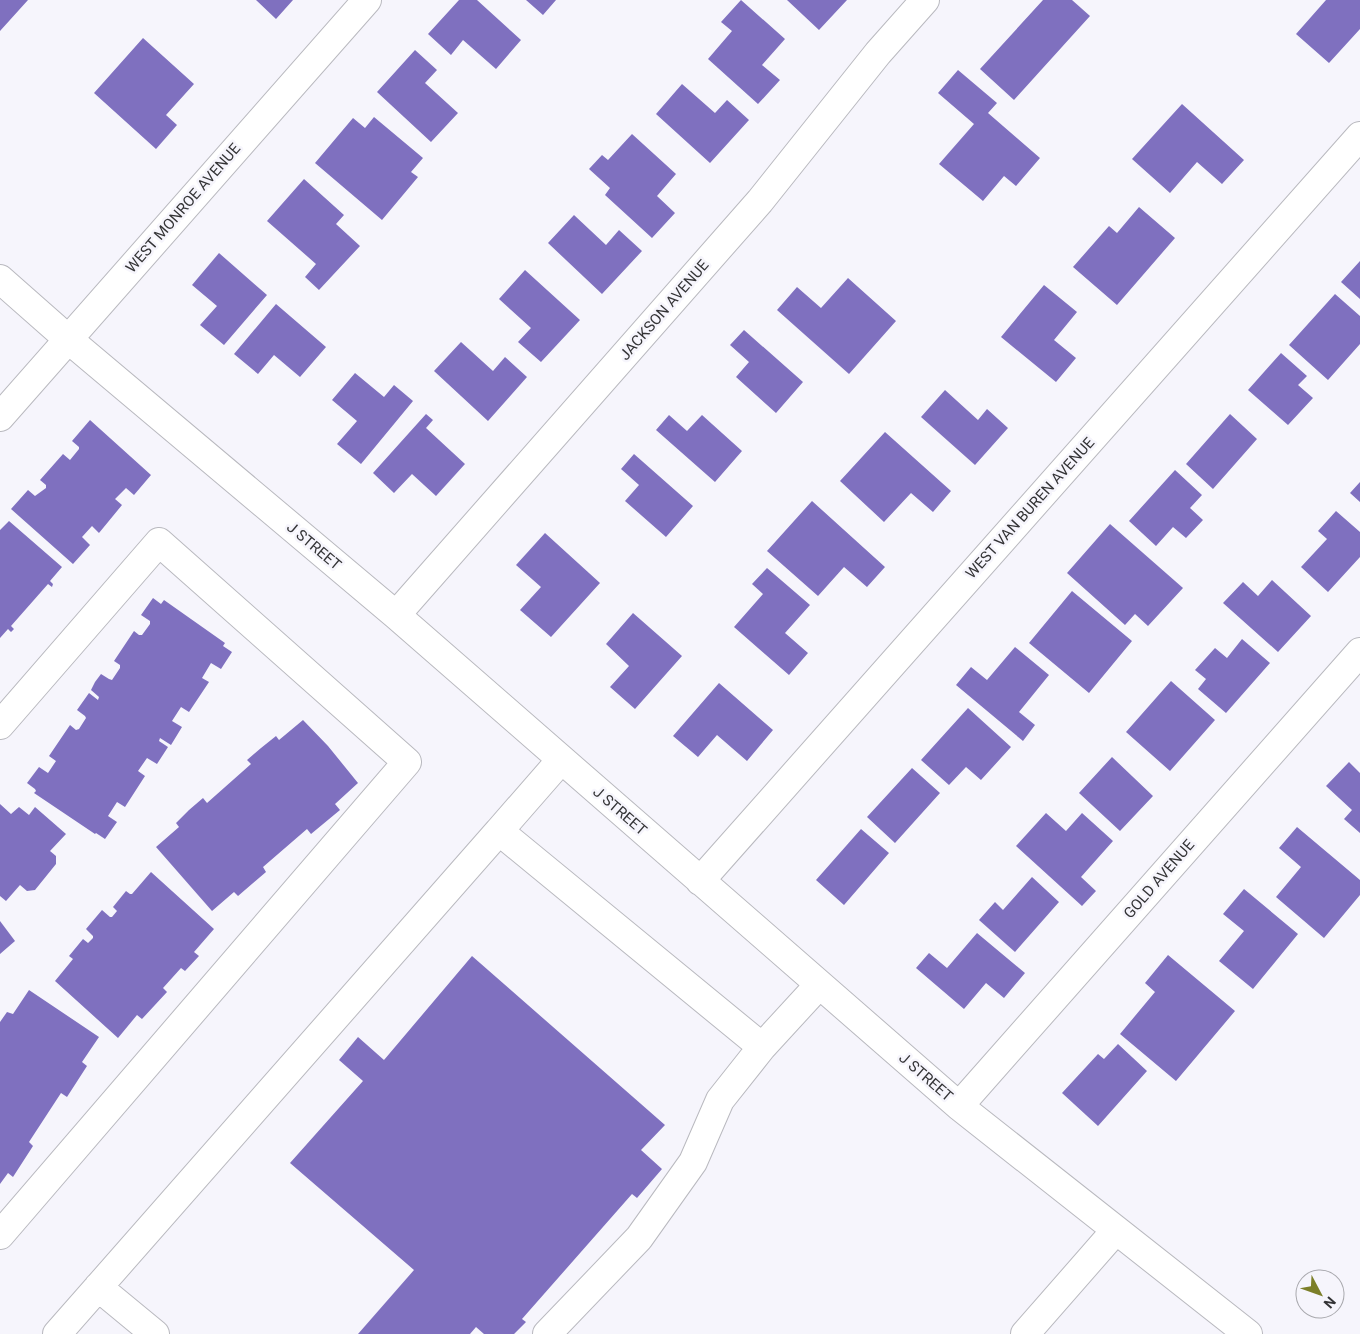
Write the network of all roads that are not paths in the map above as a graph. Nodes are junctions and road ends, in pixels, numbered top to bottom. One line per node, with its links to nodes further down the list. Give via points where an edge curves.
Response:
1 (367, 0): 5 (street, WEST MONROE AVENUE)
2 (925, 0): 7 (street, JACKSON AVENUE, via 878,53 760,201)
3 (1360, 136): 12 (street, WEST VAN BUREN AVENUE)
4 (0, 279): 5 (street, J STREET)
5 (68, 339): 6 (street, WEST MONROE AVENUE); 7 (street, J STREET)
6 (0, 417)
7 (396, 615): 10 (street, J STREET)
8 (1360, 652): 15 (street, GOLD AVENUE)
9 (0, 724): 17 (street, via 158,542 407,762)
10 (561, 760): 11 (street); 12 (street, J STREET)
11 (499, 831): 14 (street); 18 (street)
12 (700, 881): 13 (street, J STREET)
13 (819, 985): 14 (street); 15 (street, J STREET)
14 (762, 1046): 21 (street, via 720,1100 693,1162 639,1238)
15 (958, 1106): 16 (street, J STREET)
16 (1116, 1230): 22 (street); 23 (street, J STREET)
17 (0, 1235)
18 (98, 1287): 19 (street); 20 (street)
19 (57, 1334)
20 (155, 1334)
21 (547, 1334)
22 (1025, 1334)
23 (1248, 1334)

